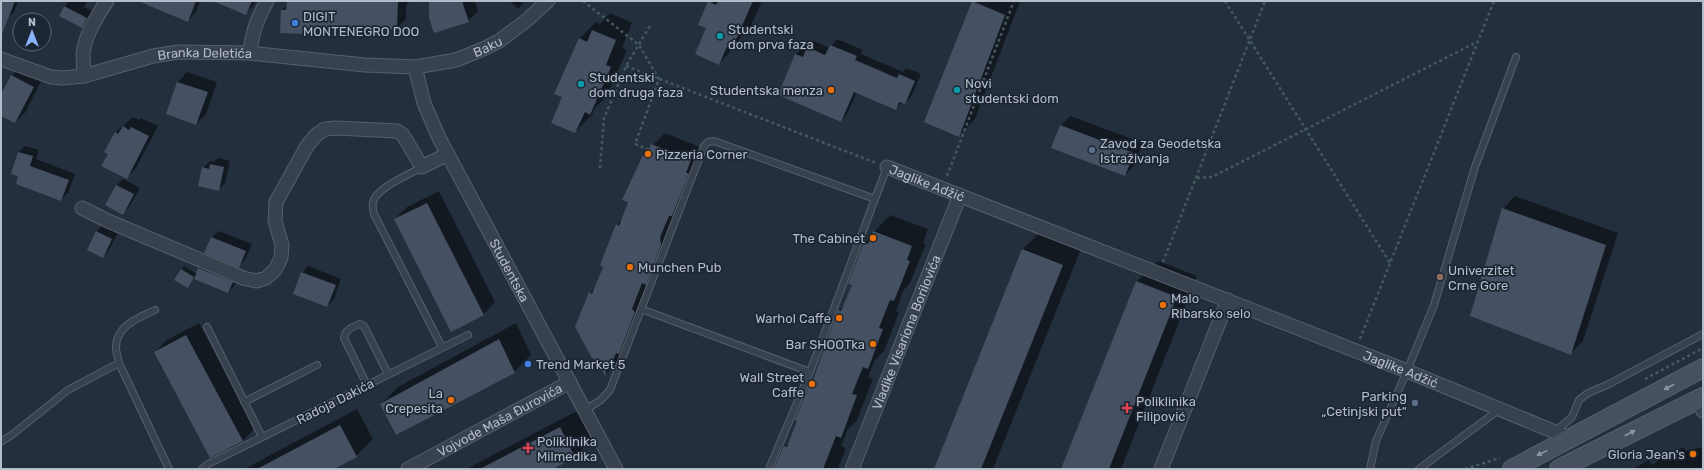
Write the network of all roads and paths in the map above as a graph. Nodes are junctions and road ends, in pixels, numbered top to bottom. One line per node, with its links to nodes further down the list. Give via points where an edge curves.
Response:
1 (107, 1): 18 (street, via 87,38 83,54)
2 (267, 1): 13 (street, via 256,21)
3 (548, 1): 17 (street, Baku, via 499,41 456,60)
4 (583, 1): 12 (path)
5 (1014, 1): 27 (path)
6 (1225, 1): 10 (path)
7 (1265, 1): 10 (path)
8 (1494, 1): 11 (path)
9 (650, 26): 12 (path)
10 (1251, 41): 20 (path); 26 (path)
11 (1478, 41): 20 (path); 31 (path)
12 (639, 46): 16 (path); 19 (path)
13 (250, 53): 17 (street, Branka Deletića); 18 (street, Branka Deletića, via 179,52 153,56)
14 (1516, 57): 44 (lane, via 1475,167 1434,304)
15 (1, 59): 18 (street, Branka Deletića, via 51,77)
16 (626, 66): 19 (path, Jaglike Adžić); 24 (path, via 604,118)
17 (415, 68): 21 (street, Studentska, via 430,118)
18 (84, 76)
19 (659, 79): 23 (path, Jaglike Adžić); 25 (path, via 635,144)
20 (1305, 129): 26 (path, via 1212,177); 31 (path)
21 (448, 154): 22 (street); 47 (street, Studentska)
22 (422, 167): 30 (street, via 403,135 397,131 336,128 325,129 316,135 307,146 276,202 275,221 282,244 281,258 275,270 266,278 256,281 242,278); 39 (lane, via 382,189 376,196 373,207 374,214)
23 (887, 167): 27 (street, Jaglike Adžić); 29 (lane)
24 (600, 168)
25 (695, 169): 29 (lane, via 704,146 714,141); 34 (lane)
26 (1196, 178): 32 (path)
27 (942, 188): 28 (street, Jaglike Adžić)
28 (960, 195): 32 (street, Jaglike Adžić); 61 (street, Vladike Visariona Borilovića)
29 (875, 199): 45 (lane)
30 (82, 208)
31 (1390, 263): 40 (path)
32 (1159, 274): 33 (street, Jaglike Adžić)
33 (1228, 300): 40 (street, Jaglike Adžić); 62 (street)
34 (641, 309): 45 (lane); 52 (lane, via 610,390 601,400)
35 (155, 310): 41 (lane, via 129,323 118,334 116,347)
36 (207, 326): 49 (lane)
37 (1703, 334): 53 (lane, via 1588,393 1579,400)
38 (468, 335): 39 (lane, Radoja Dakića)
39 (442, 347): 46 (lane, Radoja Dakića)
40 (1355, 350): 44 (street, Jaglike Adžić)
41 (119, 363): 55 (lane, via 68,390); 56 (lane)
42 (317, 365): 49 (lane)
43 (1703, 368): 53 (main road, one-way to 53)
44 (1407, 371): 51 (street, Jaglike Adžić); 63 (lane, via 1376,441)
45 (810, 372): 60 (lane)
46 (388, 374): 48 (lane, Radoja Dakića); 48 (lane, via 364,326 360,324 351,328 344,338)
47 (570, 382): 52 (street, Studentska); 58 (street, Vojvode Maša Đurovića)
48 (366, 385): 54 (lane, Radoja Dakića)
49 (244, 402): 54 (lane)
50 (1701, 402): 66 (main road, one-way to 50)
51 (1500, 408): 53 (street, Jaglike Adžić); 64 (lane)
52 (585, 410): 59 (street, Studentska)
53 (1564, 435): 65 (main road, one-way to 65)
54 (262, 437): 57 (lane, Radoja Dakića)
55 (1, 442)
56 (169, 469)
57 (202, 469)
58 (408, 469)
59 (616, 469)
60 (769, 469)
61 (852, 469)
62 (1161, 469)
63 (1370, 469)
64 (1419, 469)
65 (1512, 469)
66 (1559, 469)

